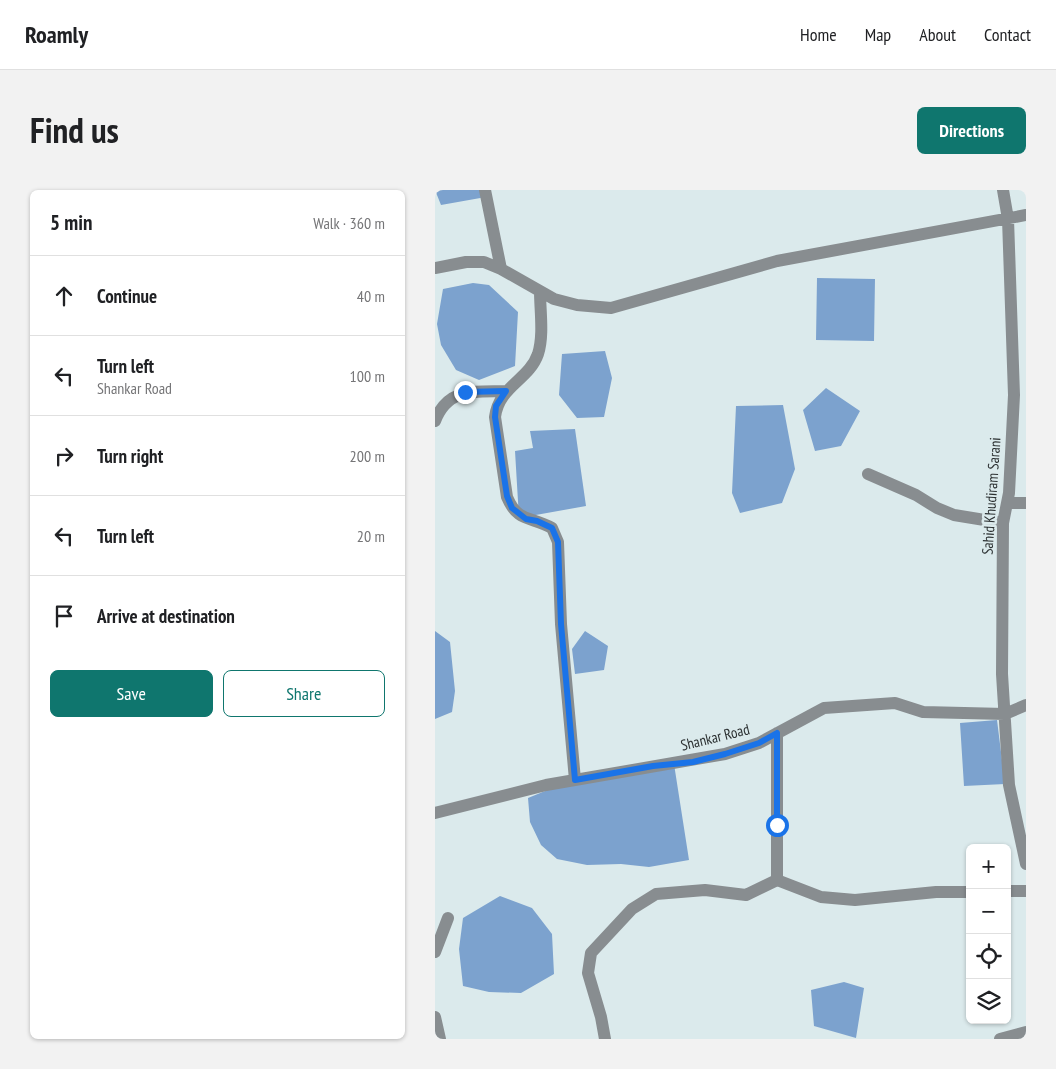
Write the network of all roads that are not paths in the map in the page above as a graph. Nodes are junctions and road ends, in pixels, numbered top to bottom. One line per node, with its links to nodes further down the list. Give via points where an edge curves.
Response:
1 (485, 190): 6 (street)
2 (1003, 190): 4 (street, Sahid Khudiram Sarani)
3 (1026, 215): 4 (street)
4 (1008, 219): 7 (street, via 777,261 611,308 577,305); 11 (street, Sahid Khudiram Sarani, via 1013,395)
5 (435, 268): 6 (street, via 466,262 484,262)
6 (501, 268): 7 (street)
7 (540, 291): 8 (street, via 538,355)
8 (506, 391): 9 (street, via 465,392 440,408); 17 (street, via 496,406 495,417 507,496 517,514 552,528 558,542 561,624)
9 (435, 421)
10 (868, 474): 13 (street, via 954,515)
11 (1007, 503): 12 (street); 13 (street, Sahid Khudiram Sarani)
12 (1026, 503)
13 (1003, 523): 15 (street, Sahid Khudiram Sarani, via 1002,674)
14 (1026, 705): 15 (street, Shankar Road)
15 (1005, 714): 16 (street, Shankar Road, via 923,712 895,703 857,705 824,708); 19 (street, Sahid Khudiram Sarani, via 1009,784)
16 (777, 733): 17 (street, Shankar Road, via 759,743 693,762); 20 (street)
17 (575, 780): 18 (street, Shankar Road)
18 (435, 813)
19 (1026, 864)
20 (777, 880): 23 (street, via 821,897 855,900); 29 (street, via 746,895 705,890 656,894 632,909 591,953 588,973)
21 (1011, 891): 22 (street)
22 (1026, 891)
23 (966, 892)
24 (448, 918): 25 (street)
25 (435, 952)
26 (435, 1017): 28 (street)
27 (1026, 1032): 30 (street)
28 (440, 1039)
29 (605, 1039)
30 (1000, 1039)

